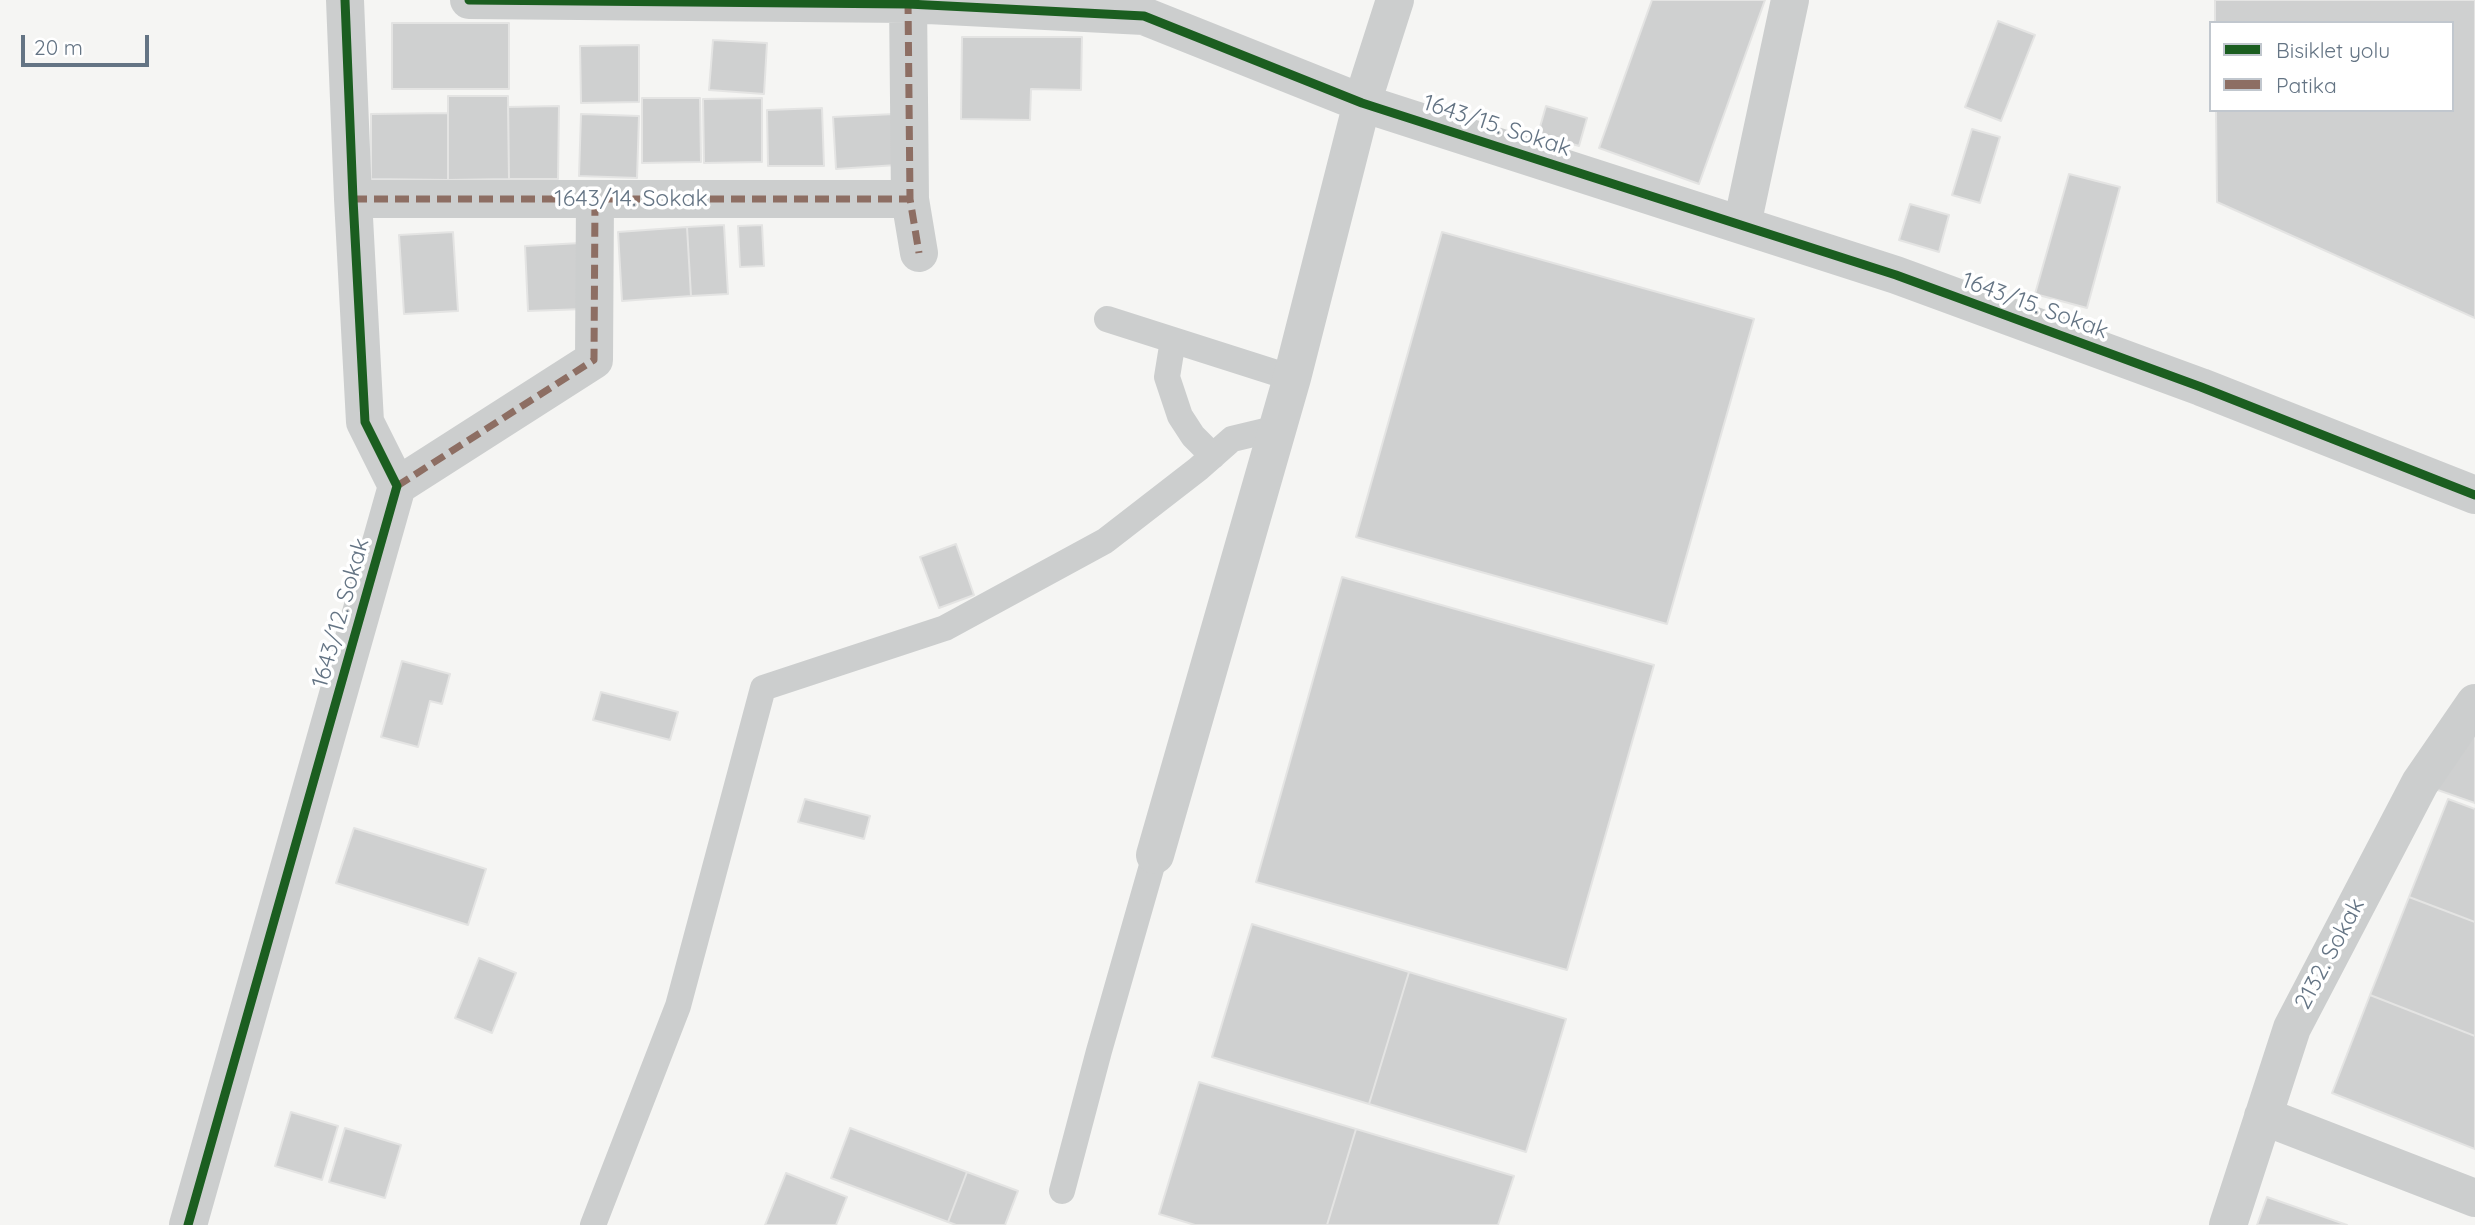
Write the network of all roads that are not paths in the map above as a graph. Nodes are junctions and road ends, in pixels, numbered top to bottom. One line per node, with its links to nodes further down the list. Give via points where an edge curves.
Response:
1 (345, 0): 7 (street)
2 (469, 0): 5 (street, 1643/15. Sokak)
3 (1395, 0): 6 (street)
4 (1790, 0): 10 (street)
5 (908, 2): 6 (street, 1643/15. Sokak, via 1143,16); 9 (street)
6 (1362, 103): 10 (street, 1643/15. Sokak); 14 (street)
7 (353, 199): 8 (street, 1643/14. Sokak); 17 (street, via 365,422)
8 (595, 199): 9 (street, 1643/14. Sokak); 17 (street, via 594,360)
9 (910, 199): 11 (street)
10 (1742, 225): 18 (street, 1643/15. Sokak, via 1896,275 2176,377)
11 (919, 253)
12 (1107, 319): 13 (lane)
13 (1173, 340): 14 (lane); 16 (lane, via 1167,377 1180,416)
14 (1292, 378): 15 (street)
15 (1278, 428): 16 (lane, via 1232,439); 20 (street)
16 (1213, 456): 25 (lane, via 1105,541 945,628 763,688 678,1006)
17 (397, 486): 24 (street, 1643/12. Sokak)
18 (2475, 495)
19 (2475, 703): 21 (street, 2132. Sokak, via 2420,783 2292,1028)
20 (1155, 855): 22 (lane)
21 (2263, 1116): 23 (street); 26 (street, 2132. Sokak)
22 (1062, 1191)
23 (2475, 1198)
24 (188, 1225)
25 (593, 1225)
26 (2228, 1225)

